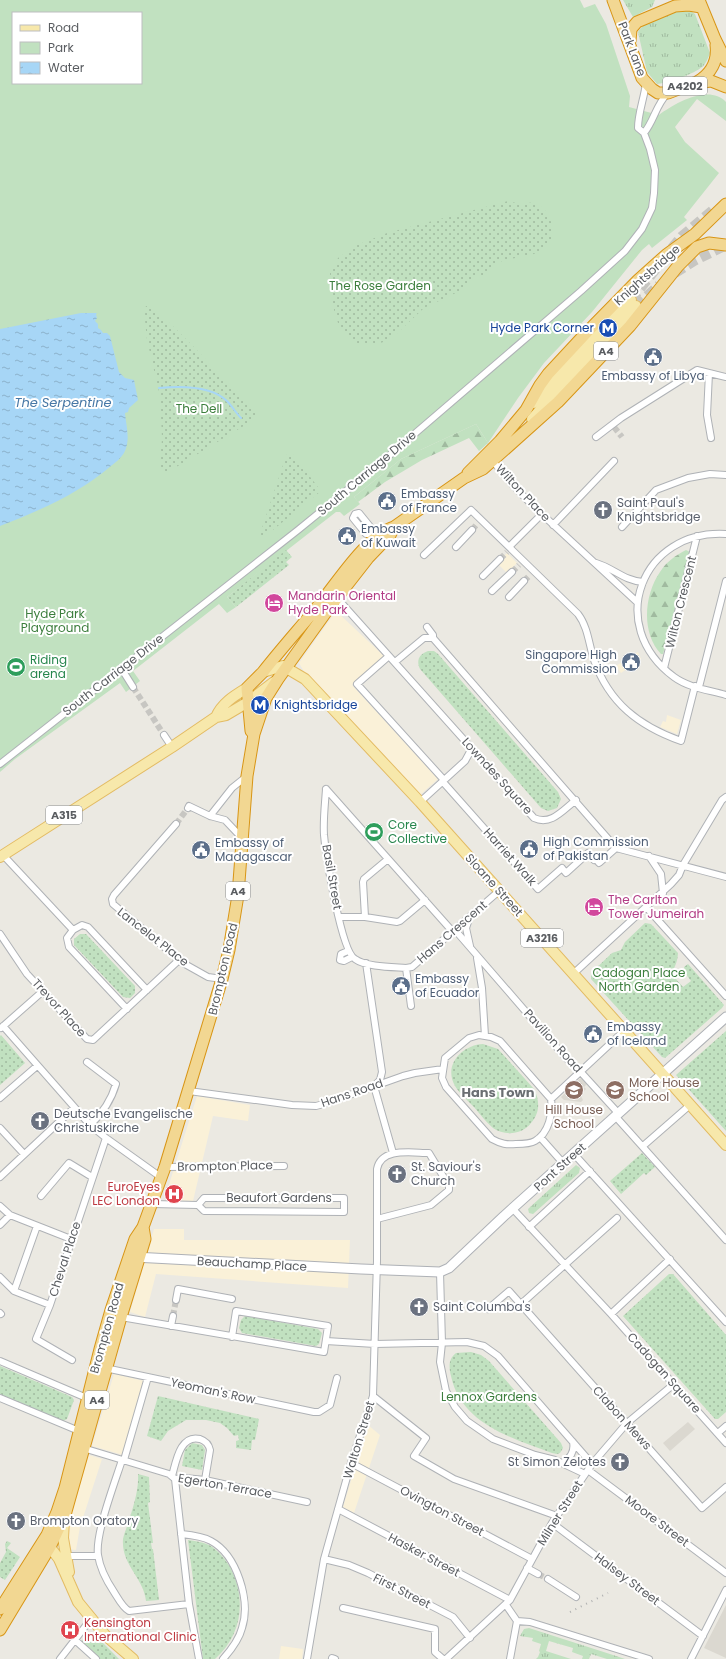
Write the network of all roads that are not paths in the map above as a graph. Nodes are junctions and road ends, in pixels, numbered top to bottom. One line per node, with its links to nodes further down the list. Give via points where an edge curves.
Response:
1 (613, 0): 4 (highway, Park Lane / A4202)
2 (700, 3): 3 (highway, A4202); 4 (highway, A4202, via 675,6 637,22 631,29)
3 (715, 39): 5 (highway, A4202); 7 (highway, A4202, via 715,61 709,73)
4 (630, 44): 6 (highway, Park Lane / A4202)
5 (726, 61)
6 (646, 83): 9 (highway, Park Lane / A4202, via 658,93); 10 (street, South Carriage Drive, via 638,121 638,128)
7 (694, 83): 8 (highway, A4202, via 710,81); 9 (highway, A4202)
8 (726, 86)
9 (668, 93): 10 (street, via 661,100)
10 (644, 134): 49 (street, South Carriage Drive, via 655,170 652,208 638,236 625,250 581,291 384,460)
11 (726, 205): 15 (highway, Knightsbridge / A4, via 638,280 587,332 548,374)
12 (726, 245): 18 (highway, Knightsbridge / A4, via 702,244 691,253 630,326 558,402)
13 (712, 374): 14 (street); 16 (street, via 698,370); 17 (street, via 707,415)
14 (726, 377)
15 (526, 410): 18 (main road, A4, via 634,302); 22 (highway, Knightsbridge / A4)
16 (596, 437)
17 (710, 438)
18 (510, 444): 19 (highway, Knightsbridge / A4)
19 (492, 460): 22 (highway, Knightsbridge / A4, via 483,469); 23 (street, Wilton Place)
20 (614, 461): 24 (street, Wilton Place)
21 (726, 475): 25 (street, via 710,474 688,478 656,490)
22 (464, 478): 26 (highway, Knightsbridge / A4)
23 (542, 514): 24 (street, Wilton Place); 31 (street)
24 (553, 525): 34 (street, Wilton Place)
25 (622, 527)
26 (394, 528): 42 (highway, Knightsbridge / A4); 46 (highway, Knightsbridge / A4, via 373,536)
27 (472, 530): 30 (street)
28 (726, 534): 29 (street, Wilton Crescent, via 709,533)
29 (697, 536): 39 (street, Wilton Crescent, via 666,552 653,565); 51 (street, Wilton Crescent)
30 (456, 547)
31 (509, 549): 32 (street, via 471,510); 55 (street, via 582,619 597,666 609,689 624,709 640,722 681,741)
32 (424, 556)
33 (500, 559): 36 (street)
34 (596, 563): 39 (street, Wilton Place, via 633,582); 43 (street, Wilton Place, via 599,569)
35 (512, 572): 40 (street)
36 (484, 576)
37 (524, 581): 41 (street)
38 (726, 581): 55 (street)
39 (643, 582): 43 (street, Wilton Crescent)
40 (492, 591)
41 (509, 597)
42 (337, 598): 47 (street, Lowndes Square); 50 (highway, Knightsbridge / A4)
43 (637, 602): 51 (street, Wilton Crescent, via 643,640)
44 (427, 628): 45 (street)
45 (433, 638): 48 (street, via 424,638); 70 (street)
46 (284, 646): 50 (highway); 52 (highway, Knightsbridge / A4)
47 (388, 655): 48 (street, Lowndes Square); 68 (street, Harriet Walk, via 357,684)
48 (395, 662): 62 (street, Lowndes Square)
49 (121, 668): 54 (street); 66 (street, South Carriage Drive)
50 (286, 668): 52 (main road, via 280,666); 53 (highway, Knightsbridge / A4); 71 (main road, Sloane Street / A3216, via 305,679)
51 (664, 668): 55 (street, Wilton Crescent, via 675,677)
52 (263, 672): 56 (highway, Knightsbridge / A4)
53 (278, 679): 58 (main road, Knightsbridge / A315); 60 (highway, Knightsbridge / A4, via 266,698)
54 (133, 687)
55 (697, 687): 57 (street, Wilton Crescent)
56 (246, 688): 58 (highway, A4); 59 (main road, Knightsbridge / A315, via 223,705)
57 (726, 695)
58 (248, 702): 59 (main road, Knightsbridge / A315, via 226,716); 60 (highway, Brompton Road / A4, via 251,731)
59 (216, 717): 63 (main road, Knightsbridge / A315)
60 (254, 734): 67 (highway, Brompton Road / A4)
61 (164, 735): 63 (street)
62 (469, 745): 64 (street, Lowndes Square); 65 (street, via 471,750)
63 (172, 747): 77 (main road, Knightsbridge / A315)
64 (480, 758): 65 (street); 70 (street, Lowndes Square, via 538,820 553,819)
65 (465, 761): 68 (street)
66 (0, 764)
67 (247, 776): 73 (street, via 232,788); 75 (highway, Brompton Road / A4)
68 (443, 781): 71 (street); 76 (street, Harriet Walk, via 538,889 562,868 566,873 588,853 599,863)
69 (725, 799): 80 (street)
70 (576, 800): 76 (street)
71 (420, 802): 82 (main road, Sloane Street / A3216)
72 (189, 807): 73 (street)
73 (210, 816): 75 (street, via 225,820)
74 (176, 824): 95 (street, Lancelot Place, via 112,899 116,908)
75 (242, 838): 99 (highway, Brompton Road / A4, via 236,911)
76 (616, 848): 78 (street)
77 (1, 856): 89 (street)
78 (649, 856): 80 (street); 83 (street, via 661,874)
79 (388, 859): 84 (street); 86 (street, Basil Street, via 326,789 324,834); 87 (street, via 364,879)
80 (682, 865): 81 (street); 83 (street, via 678,875)
81 (726, 877)
82 (500, 891): 88 (street, Hans Crescent); 98 (main road, Sloane Street / A3216)
83 (661, 894): 85 (street)
84 (425, 900): 87 (street, via 400,921); 90 (street)
85 (647, 908): 98 (street); 102 (street)
86 (339, 917): 87 (street); 92 (street, Basil Street)
87 (365, 917)
88 (470, 918): 90 (street, Hans Crescent); 93 (street, via 466,928)
89 (73, 930): 100 (street, via 82,925 88,927); 104 (street, via 67,938 69,947)
90 (454, 931): 93 (street, Pavilion Road); 97 (street, Hans Crescent, via 412,967)
91 (0, 934): 101 (street, Trevor Place, via 27,974)
92 (348, 951): 94 (street, Basil Street); 94 (street, Hans Crescent, via 341,954 340,960)
93 (473, 952): 108 (street, via 481,974); 112 (street, Pavilion Road)
94 (354, 959): 96 (street, Hans Crescent)
95 (179, 960): 99 (street, Lancelot Place, via 208,977); 100 (street)
96 (366, 963): 97 (street, Hans Crescent); 114 (street, via 382,1072 380,1080)
97 (406, 968): 103 (street)
98 (574, 974): 107 (main road, Sloane Street / A3216)
99 (222, 979): 115 (highway, Brompton Road / A4)
100 (147, 990): 104 (street)
101 (43, 991): 104 (street, Trevor Place, via 90,1040); 106 (street)
102 (726, 996)
103 (411, 1006)
104 (127, 1009)
105 (726, 1017): 113 (main road, Pont Street)
106 (2, 1027): 110 (street)
107 (624, 1031): 112 (street); 113 (main road, Sloane Street / A3216)
108 (485, 1036): 111 (street, via 469,1038 445,1058); 117 (street, via 500,1042)
109 (87, 1062): 121 (street, via 116,1084 105,1109)
110 (37, 1066): 116 (street); 119 (street)
111 (443, 1069): 114 (street, Hans Road, via 415,1073); 123 (street, via 442,1078 446,1086 492,1139 501,1144 512,1144 534,1142)
112 (581, 1072): 117 (street); 120 (street, Pavilion Road)
113 (663, 1074): 118 (main road, Sloane Street / A3216); 120 (main road, Pont Street)
114 (374, 1086): 115 (street, Hans Road, via 316,1106); 128 (street)
115 (189, 1091): 133 (highway, Brompton Road / A4)
116 (0, 1098)
117 (551, 1099): 123 (street, via 551,1116 546,1130)
118 (690, 1106): 125 (main road, Sloane Street / A3216); 126 (street)
119 (74, 1108): 121 (street); 127 (street)
120 (617, 1116): 126 (street, Pavilion Road); 129 (main road, Pont Street)
121 (90, 1125): 124 (street)
122 (0, 1128): 127 (street)
123 (540, 1137): 130 (street)
124 (106, 1138): 133 (street); 135 (street, Cheval Place)
125 (726, 1145)
126 (643, 1146): 148 (street, Pavilion Road)
127 (24, 1154): 134 (street)
128 (394, 1154): 143 (street, Walton Street, via 379,1160); 143 (street, via 429,1153 449,1190 431,1205)
129 (574, 1154): 130 (main road, Pont Street); 132 (street)
130 (563, 1163): 140 (main road, Pont Street)
131 (284, 1166): 133 (street, Brompton Place)
132 (590, 1171): 146 (street); 150 (street)
133 (163, 1172): 137 (highway, Brompton Road / A4)
134 (0, 1177)
135 (92, 1177): 136 (street, via 69,1163); 147 (street, Cheval Place)
136 (41, 1196)
137 (152, 1204): 138 (street, Beaufort Gardens); 149 (highway, Brompton Road / A4, via 142,1227 145,1239)
138 (198, 1205): 138 (street, Beaufort Gardens, via 204,1211 344,1212 344,1198 204,1198)
139 (0, 1206): 141 (street)
140 (513, 1209): 146 (street, Cadogan Square); 153 (main road, Pont Street, via 449,1268)
141 (10, 1215): 144 (street); 145 (street)
142 (616, 1218): 151 (street)
143 (376, 1219): 152 (street, Walton Street)
144 (0, 1225)
145 (36, 1226): 147 (street); 155 (street)
146 (529, 1227): 151 (street, Cadogan Square)
147 (71, 1239): 159 (street, Cheval Place)
148 (726, 1240)
149 (134, 1258): 152 (main road, Beauchamp Place); 163 (highway, Brompton Road / A4); 172 (highway, Brompton Road / A4)
150 (670, 1260): 161 (street); 164 (street)
151 (566, 1264): 158 (street); 161 (street, Cadogan Square)
152 (376, 1270): 153 (main road); 168 (street, Walton Street)
153 (440, 1272): 169 (street)
154 (0, 1277): 155 (street)
155 (14, 1291): 159 (street)
156 (232, 1299): 157 (street, via 178,1289)
157 (176, 1300)
158 (521, 1304): 160 (street, Clabon Mews, via 509,1291); 179 (street, Clabon Mews)
159 (50, 1305): 170 (street, Cheval Place, via 36,1339)
160 (488, 1310)
161 (611, 1314): 175 (street, Cadogan Square)
162 (173, 1316): 165 (street)
163 (121, 1317): 165 (street); 172 (highway, Brompton Road / A4)
164 (726, 1322)
165 (171, 1326): 166 (street)
166 (232, 1337): 167 (street, via 324,1352); 167 (street, via 236,1311 328,1326)
167 (326, 1341): 168 (street)
168 (374, 1344): 169 (street); 176 (street, Walton Street)
169 (442, 1344): 183 (street, via 477,1343 490,1349); 188 (street, via 440,1362 446,1391 467,1421 493,1439)
170 (72, 1360)
171 (0, 1361): 178 (street)
172 (101, 1367): 173 (street, Yeoman's Row); 178 (highway, Brompton Road / A4)
173 (148, 1377): 174 (street, Yeoman's Row, via 314,1412 319,1412 330,1405); 186 (street)
174 (337, 1378)
175 (674, 1384): 179 (street, Milner Street); 182 (street, Cadogan Square)
176 (373, 1396): 187 (street, Walton Street); 197 (street, via 426,1438 414,1456 454,1479)
177 (0, 1398): 181 (street)
178 (92, 1400): 181 (highway, Brompton Road / A4); 185 (highway, Brompton Road / A4)
179 (627, 1423): 189 (street, Milner Street); 193 (street, Clabon Mews, via 702,1508)
180 (726, 1426): 182 (street)
181 (79, 1431): 185 (highway, Brompton Road / A4)
182 (718, 1433): 184 (street, Cadogan Square)
183 (573, 1440): 188 (street, via 573,1451); 189 (street)
184 (726, 1443)
185 (80, 1447): 186 (street, Egerton Terrace); 196 (highway, Brompton Road / A4); 200 (highway, Brompton Road / A4)
186 (123, 1460): 191 (street, Egerton Terrace); 203 (street, via 101,1528)
187 (351, 1463): 195 (street, Walton Street); 205 (street, Ovington Street)
188 (562, 1463): 190 (street)
189 (592, 1464): 190 (street, Milner Street)
190 (586, 1472): 197 (street, Milner Street); 207 (street, Moore Street)
191 (174, 1477): 192 (street, Egerton Terrace); 192 (street, via 180,1450 187,1442 197,1439 210,1446); 199 (street)
192 (205, 1480): 194 (street, Egerton Terrace)
193 (726, 1487)
194 (307, 1502)
195 (338, 1509): 204 (street, Walton Street); 213 (street, Hasker Street)
196 (65, 1515): 201 (highway, Brompton Road / A4); 202 (main road, Brompton Road, via 63,1532)
197 (557, 1516): 198 (street, Milner Street)
198 (552, 1523): 205 (street, Milner Street); 220 (street, Halsey Street)
199 (181, 1534): 214 (street); 228 (street, via 204,1538 218,1546 239,1577 245,1602 243,1627)
200 (47, 1535): 201 (main road, Brompton Road); 216 (highway, A4)
201 (50, 1547): 211 (main road, Brompton Road, via 59,1559); 219 (highway, A4)
202 (66, 1556): 203 (street); 211 (main road, Brompton Road)
203 (98, 1556): 214 (street, via 108,1583 125,1608 134,1611)
204 (324, 1559): 221 (street, First Street, via 368,1573 453,1617); 229 (street, Walton Street)
205 (532, 1559): 206 (street, Milner Street)
206 (528, 1568): 208 (street); 213 (street, Milner Street)
207 (726, 1573)
208 (538, 1574)
209 (548, 1579): 212 (street)
210 (726, 1590): 220 (street)
211 (73, 1592): 217 (main road, Brompton Road)
212 (576, 1598)
213 (508, 1603): 218 (street); 221 (street, Milner Street)
214 (189, 1604): 227 (street)
215 (343, 1608): 230 (street, via 435,1629 435,1652)
216 (0, 1609)
217 (91, 1619): 222 (street); 226 (main road, Brompton Road, via 105,1636)
218 (517, 1621): 223 (street, via 530,1622); 232 (street)
219 (0, 1630)
220 (703, 1636): 233 (street)
221 (470, 1638): 231 (street, Milner Street)
222 (75, 1640): 224 (street); 225 (street)
223 (645, 1658)
224 (60, 1659)
225 (96, 1659)
226 (133, 1659)
227 (199, 1659)
228 (223, 1659)
229 (307, 1659)
230 (443, 1659)
231 (446, 1659)
232 (510, 1659)
233 (691, 1659)

